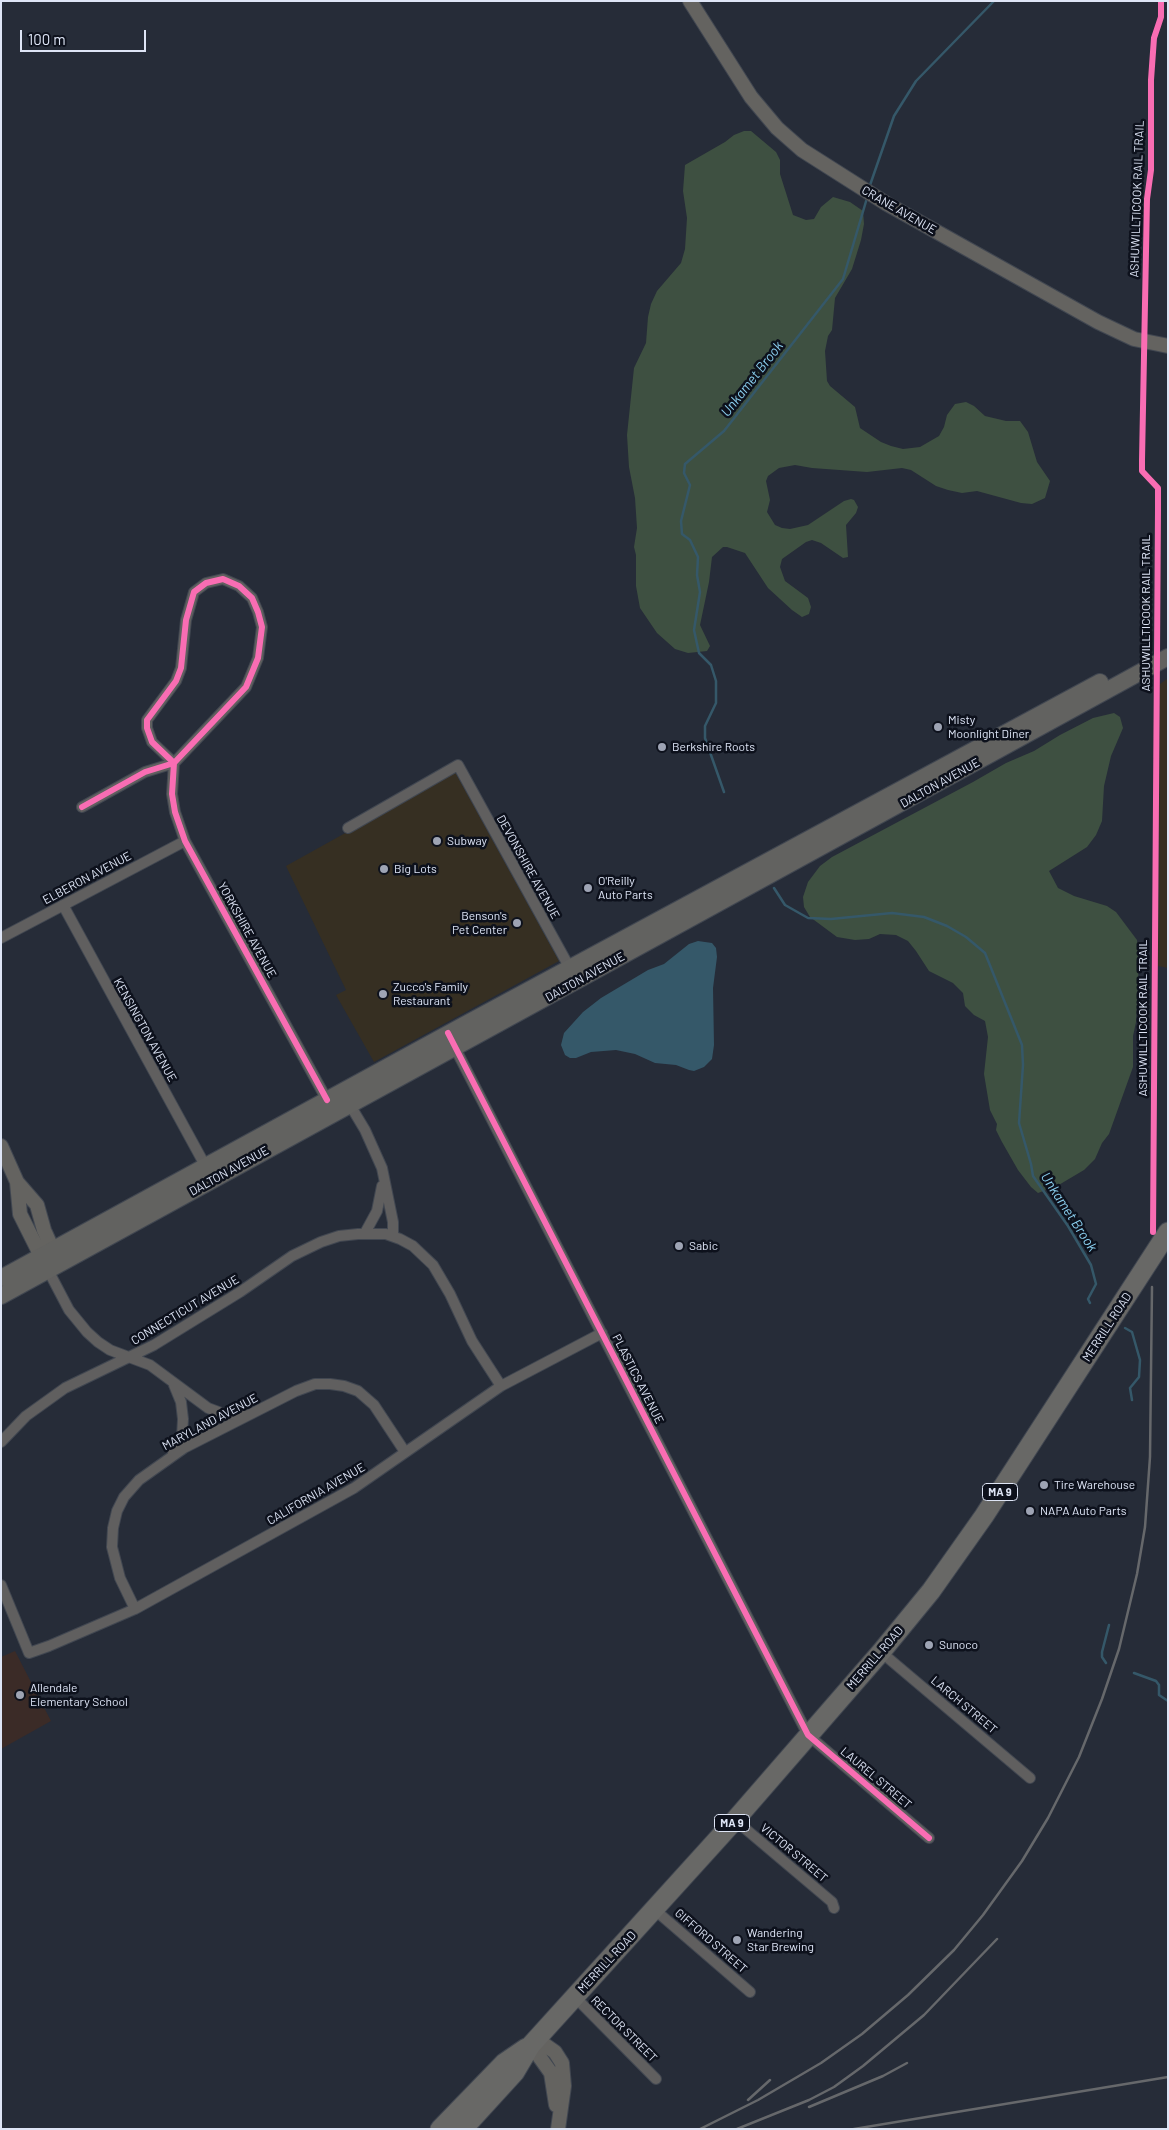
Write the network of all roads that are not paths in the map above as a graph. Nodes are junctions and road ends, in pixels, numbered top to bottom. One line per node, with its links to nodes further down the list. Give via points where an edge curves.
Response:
1 (690, 1): 2 (main road, CRANE AVENUE, via 751,98 802,150 874,196 1098,322 1134,338)
2 (1168, 346)
3 (1168, 645): 5 (main road, DALTON AVENUE)
4 (1168, 657): 5 (main road, DALTON AVENUE)
5 (1148, 662): 12 (main road, DALTON AVENUE)
6 (174, 763): 6 (street, via 246,687 258,658 262,627 252,598 240,586 223,579 206,583 194,592 186,620 181,668 176,681 147,720 152,742); 7 (street, via 145,772); 9 (street, YORKSHIRE AVENUE, via 172,794)
7 (82, 807)
8 (348, 828): 12 (street, DEVONSHIRE AVENUE, via 458,765)
9 (184, 841): 10 (street, ELBERON AVENUE); 14 (street, YORKSHIRE AVENUE)
10 (63, 905): 11 (street, ELBERON AVENUE); 17 (street, KENSINGTON AVENUE)
11 (1, 938)
12 (574, 974): 13 (main road, DALTON AVENUE)
13 (452, 1040): 14 (main road, DALTON AVENUE); 15 (main road, DALTON AVENUE); 26 (street, PLASTICS AVENUE)
14 (328, 1100): 17 (main road, DALTON AVENUE)
15 (350, 1105): 18 (street, via 365,1130); 23 (main road, DALTON AVENUE)
16 (1, 1146): 19 (main road)
17 (206, 1167): 23 (main road, DALTON AVENUE)
18 (383, 1175): 21 (street, via 380,1204); 22 (street)
19 (17, 1182): 23 (main road, via 20,1214); 23 (main road, via 37,1205)
20 (1168, 1232): 36 (highway, MERRILL ROAD / MA 9, via 963,1548)
21 (365, 1233): 22 (street, CONNECTICUT AVENUE); 27 (street, CONNECTICUT AVENUE, via 339,1236 292,1256 199,1318)
22 (393, 1236): 29 (street, via 413,1246 433,1265 472,1341)
23 (47, 1259): 24 (main road, DALTON AVENUE); 25 (main road, DALTON AVENUE); 27 (street, via 69,1310 87,1332 110,1350)
24 (1, 1278)
25 (1, 1296)
26 (602, 1333): 29 (street, CALIFORNIA AVENUE); 37 (street, PLASTICS AVENUE)
27 (128, 1358): 28 (street, via 150,1365); 31 (street, CONNECTICUT AVENUE, via 65,1388 26,1416)
28 (171, 1380): 30 (street, via 208,1408 224,1414); 33 (street, via 179,1394 183,1419 179,1445)
29 (501, 1386): 32 (street, CALIFORNIA AVENUE)
30 (248, 1416): 32 (street, MARYLAND AVENUE, via 315,1384 344,1386 358,1391 374,1405); 33 (street, MARYLAND AVENUE)
31 (1, 1442)
32 (405, 1452): 35 (street, CALIFORNIA AVENUE, via 354,1488)
33 (169, 1458): 35 (street, MARYLAND AVENUE, via 139,1480 124,1497 113,1528 114,1560)
34 (1, 1585): 35 (street, CALIFORNIA AVENUE, via 29,1653)
35 (135, 1609)
36 (881, 1652): 37 (highway, MERRILL ROAD / MA 9); 38 (street, LARCH STREET)
37 (808, 1736): 39 (highway, MERRILL ROAD / MA 9); 40 (street, LAUREL STREET)
38 (1030, 1778)
39 (735, 1820): 41 (street, VICTOR STREET, via 832,1902); 42 (highway, MERRILL ROAD / MA 9)
40 (929, 1838)
41 (834, 1908)
42 (656, 1910): 43 (street, GIFFORD STREET); 44 (highway, MERRILL ROAD / MA 9)
43 (750, 1992)
44 (575, 1997): 45 (highway, MERRILL ROAD / MA 9); 46 (street, RECTOR STREET)
45 (531, 2045): 47 (main road, via 551,2073); 48 (highway, MERRILL ROAD / MA 9, via 504,2063); 49 (highway, MERRILL ROAD / MA 9, via 515,2072)
46 (656, 2079)
47 (558, 2125)
48 (440, 2129)
49 (463, 2129)

